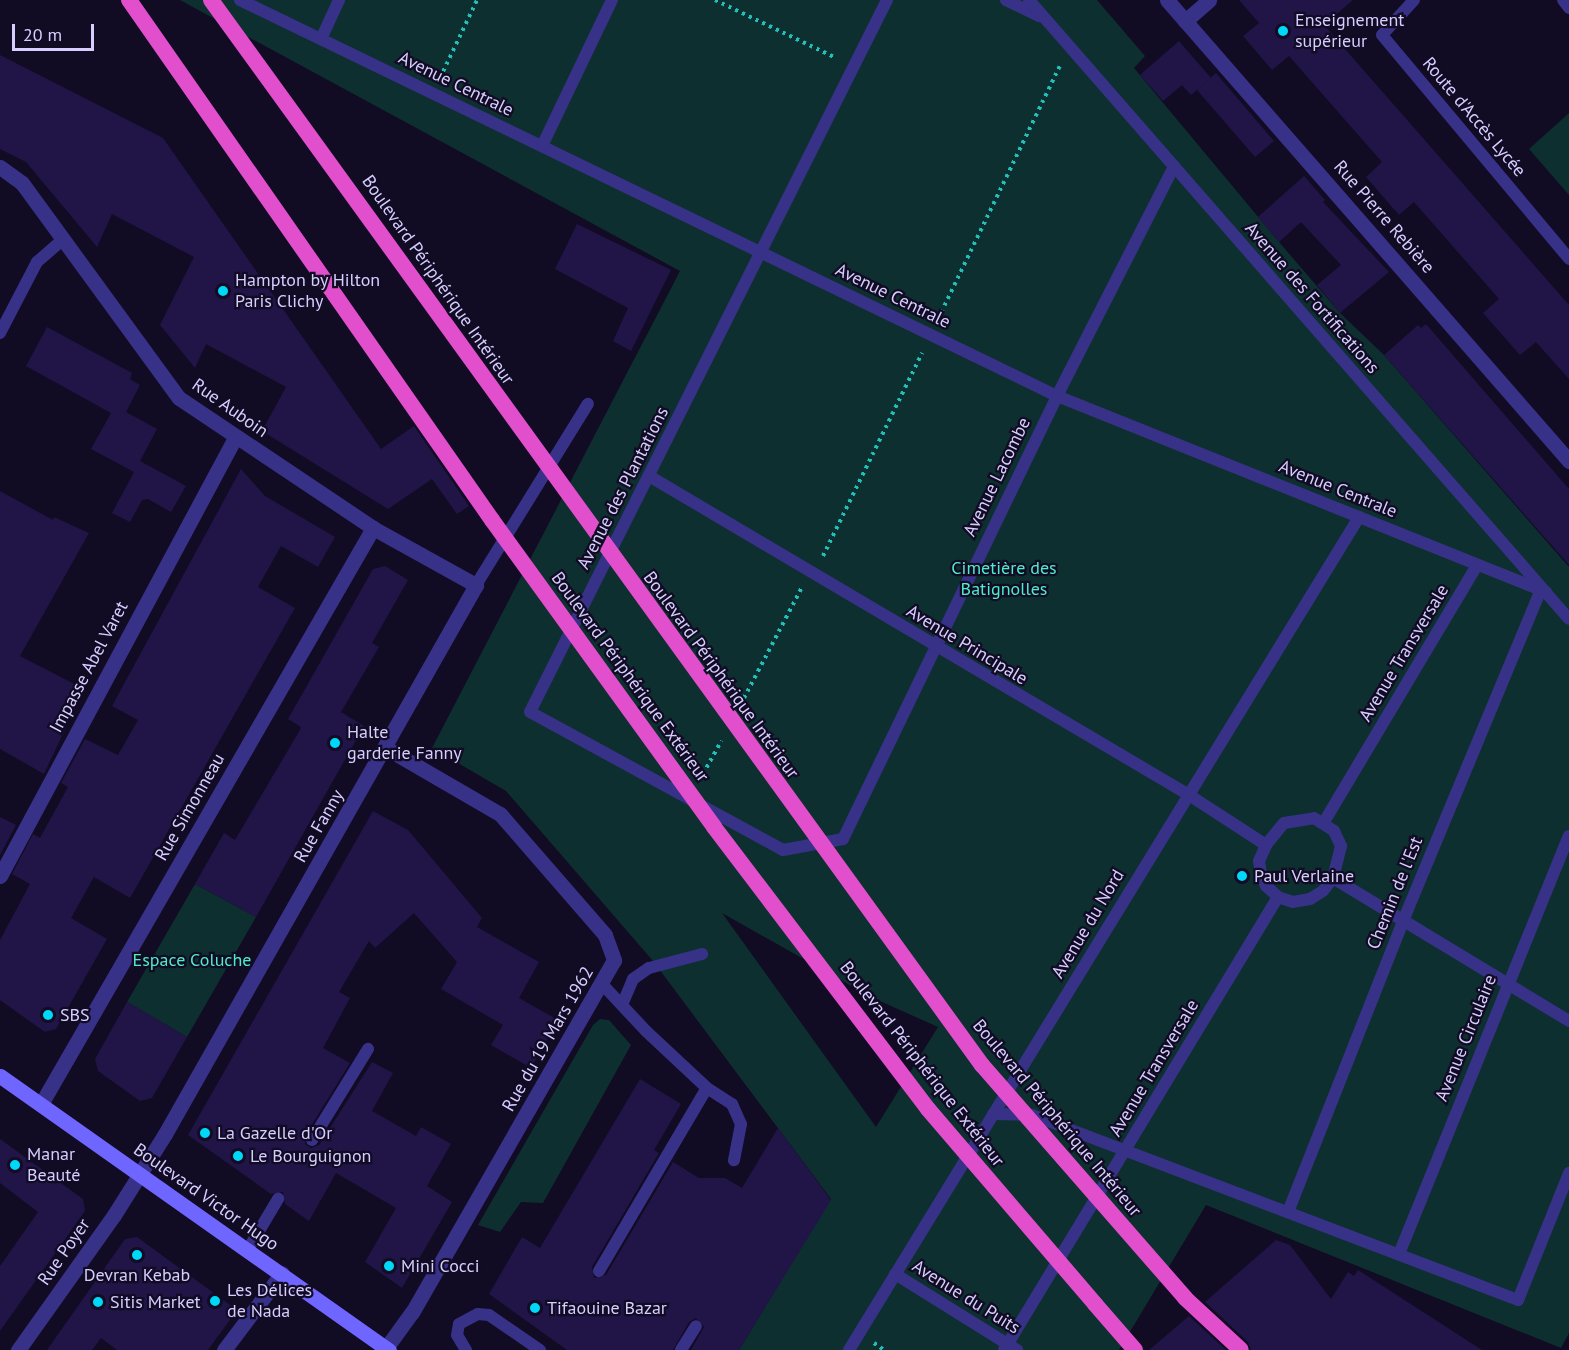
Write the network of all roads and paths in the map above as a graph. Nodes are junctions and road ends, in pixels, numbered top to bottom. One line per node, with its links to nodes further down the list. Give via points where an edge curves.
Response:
1 (129, 0): 79 (highway, Boulevard Périphérique Extérieur, bridge, via 492,520 714,827 928,1109)
2 (211, 0): 78 (highway, Boulevard Périphérique Intérieur, bridge, via 982,1065)
3 (240, 0): 18 (lane, Avenue Centrale)
4 (339, 0): 18 (lane)
5 (477, 0): 21 (path)
6 (612, 0): 22 (lane)
7 (715, 0): 20 (path)
8 (886, 0): 20 (lane, Avenue des Plantations)
9 (1006, 0): 16 (lane)
10 (1029, 0): 16 (lane, Avenue des Fortifications)
11 (1167, 0): 17 (street, Rue Pierre Rebière)
12 (1209, 0): 17 (street)
13 (1414, 0): 27 (lane, Route d'Accès Lycée, via 1382,35)
14 (1563, 0): 15 (lane)
15 (1569, 8)
16 (1045, 19): 19 (lane, Avenue des Fortifications)
17 (1185, 21): 33 (street, Rue Pierre Rebière)
18 (321, 39): 21 (lane, Avenue Centrale)
19 (1070, 47): 23 (lane, Avenue des Fortifications); 29 (path)
20 (854, 66): 26 (lane, Avenue des Plantations)
21 (432, 93): 22 (lane, Avenue Centrale)
22 (542, 146): 26 (lane, Avenue Centrale)
23 (1174, 166): 30 (lane, Avenue Lacombe); 40 (lane, Avenue des Fortifications)
24 (0, 167): 25 (street, Rue Auboin, via 22,183)
25 (63, 239): 28 (lane, via 37,262); 32 (street, Rue Auboin, via 179,398)
26 (762, 253): 29 (lane, Avenue Centrale); 34 (lane, Avenue des Plantations)
27 (1569, 260)
28 (0, 333)
29 (931, 335): 30 (lane, Avenue Centrale); 38 (path, via 824,555)
30 (1057, 396): 35 (lane, Avenue Centrale); 42 (lane, Avenue Lacombe)
31 (588, 404): 39 (lane, Rue Fanny)
32 (235, 438): 36 (street, Rue Auboin); 52 (street, Impasse Abel Varet)
33 (1569, 461)
34 (650, 476): 38 (lane, Avenue Principale); 47 (lane, Avenue des Plantations, via 530,712)
35 (1359, 517): 37 (lane, Avenue Centrale); 46 (lane, Avenue du Nord)
36 (373, 528): 39 (street, Rue Auboin); 64 (street, Rue Simonneau)
37 (1477, 565): 40 (lane, Avenue Centrale); 48 (lane, Avenue Transversale)
38 (810, 571): 42 (lane, Avenue Principale); 43 (path)
39 (476, 585): 45 (street, Rue Fanny)
40 (1543, 591): 41 (lane, Avenue des Fortifications); 55 (lane, Chemin de l'Est)
41 (1569, 619)
42 (935, 648): 46 (lane, Avenue Principale); 50 (lane, Avenue Lacombe)
43 (739, 706)
44 (723, 737): 47 (path)
45 (386, 748): 58 (street, Rue du 19 Mars 1962, via 500,814 610,942 613,968); 70 (street, Rue Fanny)
46 (1189, 795): 51 (lane, Avenue Principale); 65 (lane, Avenue du Nord)
47 (690, 799): 50 (lane, Avenue des Plantations, via 783,850)
48 (1324, 822): 51 (lane, via 1314,818 1284,824); 53 (lane, via 1341,846)
49 (1569, 836): 57 (lane, Avenue Circulaire)
50 (843, 839)
51 (1266, 844): 54 (lane, via 1259,861 1261,875)
52 (0, 876)
53 (1333, 878): 54 (lane, via 1310,899 1293,902); 55 (lane)
54 (1278, 897): 67 (lane, Avenue Transversale)
55 (1403, 921): 57 (lane); 72 (lane, Chemin de l'Est)
56 (702, 954): 59 (lane, via 650,968 633,979)
57 (1506, 983): 60 (lane); 74 (lane, Avenue Circulaire)
58 (602, 984): 59 (lane); 81 (street, Rue du 19 Mars 1962)
59 (622, 1005): 63 (lane)
60 (1569, 1021)
61 (368, 1049): 66 (lane)
62 (0, 1076): 64 (main road, Boulevard Victor Hugo)
63 (707, 1088): 68 (lane, via 732,1104 741,1124); 75 (lane)
64 (40, 1104): 70 (main road, Boulevard Victor Hugo)
65 (993, 1113): 67 (lane, via 1032,1114); 77 (lane, Avenue du Nord)
66 (312, 1140)
67 (1126, 1150): 72 (lane); 82 (lane, Avenue Transversale)
68 (734, 1160)
69 (1569, 1173): 74 (lane, via 1518,1300)
70 (140, 1175): 73 (main road, Boulevard Victor Hugo); 83 (street, Rue Poyer)
71 (278, 1199): 73 (lane)
72 (1288, 1212): 74 (lane)
73 (247, 1251): 76 (main road, Boulevard Victor Hugo)
74 (1399, 1254)
75 (599, 1271)
76 (282, 1273): 81 (main road, Boulevard Victor Hugo); 84 (street)
77 (895, 1274): 82 (lane, Avenue du Puits); 88 (lane, Avenue du Nord)
78 (1185, 1298): 91 (highway, Boulevard Périphérique Intérieur); 92 (highway)
79 (1095, 1304): 89 (highway); 90 (highway, Boulevard Périphérique Extérieur)
80 (696, 1326): 87 (lane)
81 (388, 1349)
82 (1009, 1349)
83 (18, 1350)
84 (225, 1350)
85 (466, 1350): 86 (lane, via 457,1335 459,1324 478,1314 489,1315)
86 (540, 1350)
87 (681, 1350)
88 (849, 1350)
89 (1122, 1350)
90 (1135, 1350)
91 (1229, 1350)
92 (1241, 1350)

